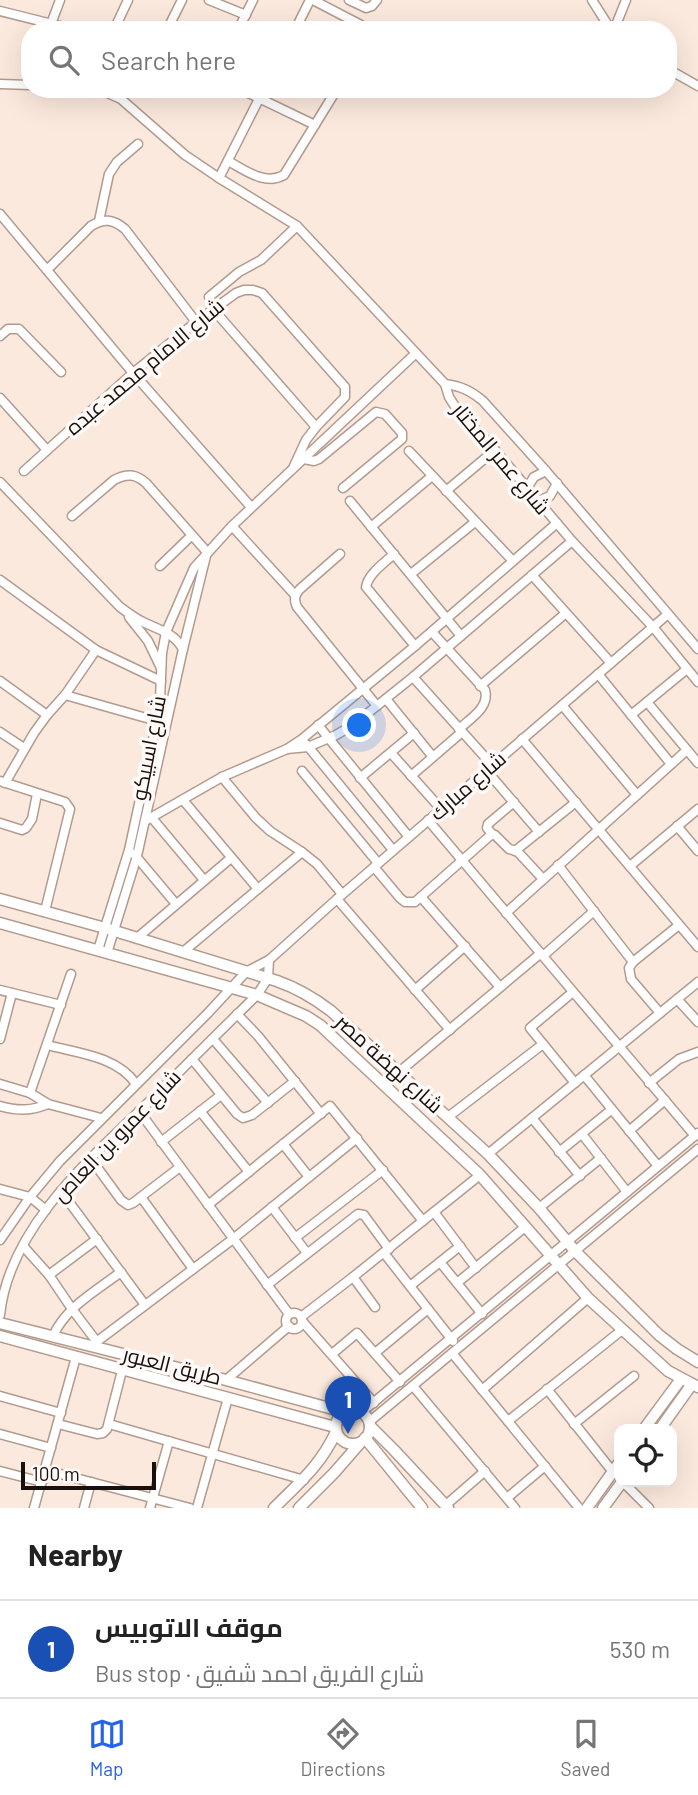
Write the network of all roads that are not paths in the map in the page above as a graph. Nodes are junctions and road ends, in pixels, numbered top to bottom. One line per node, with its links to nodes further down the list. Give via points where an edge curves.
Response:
1 (4, 0): 12 (street)
2 (60, 0): 15 (street)
3 (128, 0): 16 (street)
4 (181, 0): 17 (street)
5 (209, 0): 13 (street)
6 (253, 0): 13 (street)
7 (312, 0): 19 (street); 20 (street)
8 (349, 0): 9 (street, via 366,8)
9 (377, 0)
10 (592, 0): 21 (street)
11 (626, 0): 22 (street)
12 (0, 9): 14 (street)
13 (246, 15): 18 (street)
14 (41, 21)
15 (52, 21)
16 (118, 21)
17 (171, 21)
18 (243, 21)
19 (300, 21)
20 (353, 21)
21 (606, 21)
22 (616, 21)
23 (677, 74): 25 (street)
24 (0, 84): 26 (street)
25 (697, 84)
26 (21, 85)
27 (119, 98): 33 (street)
28 (332, 98): 30 (street)
29 (260, 99): 30 (street); 32 (street)
30 (315, 125): 32 (street, via 288,170 277,179 262,179)
31 (138, 144): 35 (street, via 109,174)
32 (228, 162): 33 (street)
33 (219, 178): 36 (street)
34 (0, 214): 37 (street)
35 (99, 221): 37 (street); 40 (street, via 117,222 124,229)
36 (297, 226): 38 (street, via 261,260); 42 (street)
37 (47, 270): 44 (street)
38 (209, 297)
39 (213, 309): 40 (street, شارع الامام محمد عبده); 47 (street); 47 (street, شارع الامام محمد عبده, via 244,290 261,293 345,387 345,397)
40 (196, 322): 44 (street, شارع الامام محمد عبده)
41 (0, 336): 43 (street, via 8,329 19,329)
42 (416, 353): 45 (street); 51 (street, شارع اسبيكو)
43 (61, 372)
44 (133, 373): 48 (street, شارع الامام محمد عبده); 63 (street)
45 (445, 384): 49 (street, شارع عمر المختار, via 456,408); 54 (street, شارع عمر المختار, via 459,386 483,401)
46 (0, 398): 48 (street)
47 (316, 427): 52 (street, شارع الامام محمد عبده)
48 (47, 450): 53 (street, شارع الامام محمد عبده)
49 (495, 450): 59 (street, شارع عمر المختار); 60 (street)
50 (409, 451): 55 (street)
51 (304, 458): 52 (street, شارع اسبيكو); 58 (street, via 319,459 376,412 385,414 402,439)
52 (293, 469): 63 (street, شارع اسبيكو)
53 (24, 471)
54 (547, 471): 57 (street, شارع عمر المختار); 59 (street, via 534,477)
55 (432, 477): 60 (street); 68 (street)
56 (0, 482): 80 (street)
57 (557, 483): 62 (street, via 550,496); 82 (street, شارع عمر المختار)
58 (343, 488)
59 (527, 488): 62 (street, شارع عمر المختار)
60 (446, 491): 65 (street)
61 (349, 501): 68 (street)
62 (538, 501): 66 (street, شارع عمر المختار)
63 (251, 508): 67 (street, شارع اسبيكو)
64 (72, 516): 69 (street, via 114,480 131,475 146,483)
65 (475, 522): 74 (street); 76 (street)
66 (556, 523): 70 (street, شارع عمر المختار); 74 (street)
67 (232, 526): 71 (street, شارع اسبيكو); 79 (street)
68 (371, 527): 73 (street)
69 (192, 535): 71 (street); 75 (street)
70 (572, 541): 77 (street); 84 (street, شارع عمر المختار)
71 (207, 552): 85 (street, شارع اسبيكو, via 194,568); 90 (street, شارع اسبيكو)
72 (340, 554): 79 (street)
73 (394, 554): 76 (street); 88 (street, via 366,587)
74 (513, 561): 83 (street)
75 (160, 566)
76 (411, 574): 83 (street)
77 (532, 575): 81 (street); 87 (street)
78 (0, 580): 92 (street)
79 (295, 595): 102 (street, via 297,607)
80 (120, 607): 85 (street); 94 (street, via 148,641)
81 (566, 613): 93 (street); 101 (street)
82 (668, 614): 84 (street, شارع مبارك); 91 (street, شارع عمر المختار)
83 (447, 619): 86 (street); 87 (street)
84 (653, 627): 93 (street, شارع مبارك); 95 (street, شارع عمر المختار)
85 (166, 632): 90 (street); 94 (street, شارع اسبيكو)
86 (432, 632): 88 (street); 89 (street)
87 (461, 636): 89 (street)
88 (415, 646): 102 (street)
89 (446, 648): 97 (street); 101 (street)
90 (183, 649): 139 (street, شارع اسبيكو)
91 (698, 649)
92 (96, 650): 99 (street); 103 (street)
93 (611, 663): 96 (street, شارع مبارك)
94 (162, 669): 99 (street, شارع اسبيكو)
95 (687, 669): 100 (street, شارع عمر المختار); 105 (street)
96 (598, 674): 106 (street, شارع مبارك); 109 (street)
97 (413, 677): 104 (street); 112 (street)
98 (0, 681): 108 (street)
99 (161, 681): 110 (street, شارع اسبيكو)
100 (698, 682)
101 (480, 686): 112 (street, via 486,702)
102 (363, 689): 107 (street); 111 (street)
103 (65, 695): 108 (street); 110 (street)
104 (386, 699): 107 (street); 114 (street)
105 (647, 702): 109 (street); 121 (street)
106 (562, 705): 117 (street, شارع مبارك); 133 (street)
107 (377, 706): 115 (street)
108 (47, 715): 119 (street)
109 (631, 715): 125 (street)
110 (157, 721): 147 (street, شارع اسبيكو)
111 (318, 725): 115 (street); 116 (street)
112 (461, 730): 123 (street); 126 (street)
113 (0, 732): 119 (street)
114 (414, 733): 122 (street); 123 (street)
115 (328, 738): 118 (street); 130 (street)
116 (302, 739): 118 (street); 120 (street)
117 (522, 739): 126 (street, شارع مبارك); 136 (street)
118 (308, 747): 120 (street); 148 (street)
119 (24, 748): 131 (street)
120 (287, 749): 129 (street)
121 (687, 750): 124 (street); 125 (street)
122 (391, 753): 128 (street); 130 (street)
123 (433, 757): 128 (street)
124 (698, 763)
125 (671, 764): 133 (street)
126 (489, 768): 135 (street); 138 (street, شارع مبارك)
127 (302, 771): 155 (street)
128 (411, 776): 138 (street)
129 (222, 777): 134 (street); 151 (street, via 263,824)
130 (360, 778): 146 (street)
131 (3, 782): 132 (street)
132 (37, 794): 141 (street, via 26,828); 165 (street, via 65,802 71,813)
133 (637, 795): 143 (street)
134 (183, 800): 139 (street); 153 (street)
135 (514, 802): 144 (street); 145 (street, via 488,825)
136 (576, 802): 143 (street); 144 (street)
137 (698, 808): 142 (street)
138 (441, 809): 140 (street, شارع مبارك)
139 (149, 820): 152 (street, شارع اسبيكو); 159 (street)
140 (428, 820): 146 (street, شارع مبارك); 154 (street)
141 (0, 823)
142 (677, 826): 150 (street); 157 (street)
143 (598, 830): 156 (street); 157 (street)
144 (539, 832): 149 (street)
145 (492, 834): 149 (street); 154 (street)
146 (409, 837): 148 (street, شارع مبارك)
147 (129, 850): 152 (street); 170 (street, شارع اسبيكو)
148 (393, 850): 155 (street, شارع مبارك)
149 (515, 851): 158 (street)
150 (698, 851)
151 (302, 852): 160 (street); 161 (street, via 317,864)
152 (137, 856): 164 (street); 170 (street, شارع اسبيكو)
153 (232, 858): 159 (street); 160 (street)
154 (462, 861): 162 (street); 167 (street)
155 (376, 865): 161 (street, شارع مبارك); 162 (street, via 405,902)
156 (558, 865): 158 (street); 166 (street)
157 (629, 866): 169 (street)
158 (543, 879): 167 (street)
159 (204, 880): 164 (street)
160 (258, 889): 175 (street)
161 (339, 896): 177 (street, شارع مبارك); 186 (street)
162 (421, 897): 172 (street)
163 (0, 898): 165 (street, شارع نهضة مصر)
164 (176, 904): 171 (street)
165 (45, 911): 170 (street, شارع نهضة مصر)
166 (594, 911): 176 (street); 178 (street)
167 (506, 913): 176 (street)
168 (0, 923): 174 (street, شارع نهضة مصر)
169 (679, 925): 173 (street); 178 (street)
170 (110, 929): 171 (street, شارع نهضة مصر); 174 (street, شارع اسبيكو)
171 (137, 938): 175 (street, شارع نهضة مصر)
172 (464, 946): 183 (street); 186 (street)
173 (698, 947)
174 (103, 951): 184 (street, شارع نهضة مصر)
175 (183, 952): 179 (street, شارع نهضة مصر)
176 (542, 955): 183 (street); 187 (street)
177 (270, 960): 179 (street, شارع مبارك); 181 (street)
178 (633, 962): 192 (street, via 629,975)
179 (246, 972): 181 (street, شارع نهضة مصر); 184 (street, شارع عمرو بن العاص)
180 (71, 974): 191 (street)
181 (268, 978): 189 (street, شارع عمرو بن العاص); 204 (street, شارع نهضة مصر, via 321,1003)
182 (698, 982): 190 (street)
183 (500, 987): 196 (street)
184 (231, 988): 189 (street, شارع نهضة مصر); 210 (street, شارع عمرو بن العاص)
185 (0, 990): 188 (street)
186 (415, 990): 196 (street)
187 (573, 992): 199 (street, via 530,1028); 201 (street)
188 (12, 993): 191 (street); 194 (street)
189 (257, 995): 193 (street, شارع عمرو بن العاص); 239 (street, شارع نهضة مصر, via 320,1025)
190 (677, 999): 192 (street); 195 (street)
191 (61, 1005): 200 (street)
192 (660, 1013): 201 (street)
193 (237, 1014): 198 (street, شارع عمرو بن العاص); 206 (street)
194 (3, 1018): 197 (street)
195 (698, 1022)
196 (450, 1030): 204 (street)
197 (0, 1039)
198 (212, 1039): 203 (street, شارع عمرو بن العاص); 214 (street)
199 (543, 1044): 207 (street); 222 (street)
200 (47, 1045): 210 (street, via 117,1066); 211 (street)
201 (619, 1046): 205 (street); 208 (street)
202 (698, 1052): 208 (street, via 679,1059)
203 (192, 1059): 212 (street); 218 (street, شارع عمرو بن العاص)
204 (399, 1072): 222 (street, شارع نهضة مصر)
205 (584, 1075): 207 (street); 217 (street)
206 (295, 1082): 214 (street); 220 (street)
207 (575, 1083): 223 (street)
208 (649, 1083): 213 (street)
209 (0, 1084): 211 (street)
210 (136, 1084): 221 (street, شارع عمرو بن العاص)
211 (30, 1093): 215 (street)
212 (221, 1095): 214 (street, via 243,1118); 219 (street)
213 (665, 1100): 224 (street); 226 (street)
214 (268, 1103)
215 (48, 1104): 216 (street, via 27,1110); 221 (street)
216 (0, 1106)
217 (611, 1110): 224 (street); 225 (street)
218 (139, 1111): 228 (street); 234 (street, شارع عمرو بن العاص)
219 (200, 1111): 228 (street); 238 (street)
220 (321, 1114): 227 (street, via 330,1106); 229 (street)
221 (101, 1118): 245 (street, شارع عمرو بن العاص)
222 (448, 1118): 232 (street, شارع نهضة مصر)
223 (532, 1118): 231 (street); 232 (street)
224 (629, 1131): 235 (street)
225 (582, 1133): 231 (street); 233 (street)
226 (697, 1135): 235 (street)
227 (357, 1138): 237 (street); 241 (street)
228 (161, 1142): 236 (street)
229 (283, 1144): 238 (street); 241 (street)
230 (698, 1149): 262 (street)
231 (559, 1152): 240 (street)
232 (488, 1154): 249 (street, شارع نهضة مصر)
233 (601, 1158): 240 (street); 244 (street)
234 (91, 1159): 243 (street, شارع عمرو بن العاص); 246 (street, via 123,1203)
235 (658, 1166): 244 (street)
236 (180, 1167): 246 (street); 247 (street)
237 (383, 1170): 252 (street); 254 (street)
238 (249, 1172): 247 (street)
239 (480, 1175): 251 (street); 253 (street, شارع نهضة مصر)
240 (580, 1176): 249 (street)
241 (309, 1177): 248 (street)
242 (0, 1189): 245 (street)
243 (61, 1191): 250 (street, شارع عمرو بن العاص); 257 (street)
244 (627, 1192): 258 (street)
245 (30, 1197): 250 (street); 256 (street, شارع عمرو بن العاص)
246 (141, 1197): 267 (street)
247 (208, 1205): 255 (street)
248 (272, 1207): 254 (street); 255 (street)
249 (539, 1208): 258 (street, شارع نهضة مصر)
250 (46, 1210): 259 (street, شارع عمرو بن العاص)
251 (434, 1212): 252 (street); 260 (street)
252 (423, 1221): 261 (street)
253 (525, 1227): 264 (street, شارع نهضة مصر); 266 (street)
254 (295, 1238): 263 (street)
255 (233, 1239): 267 (street); 272 (street)
256 (0, 1240)
257 (97, 1240): 268 (street); 269 (street)
258 (567, 1241): 262 (street, شارع نهضة مصر); 264 (street)
259 (23, 1246): 269 (street); 281 (street, شارع عمرو بن العاص, via 9,1273)
260 (460, 1246): 265 (street); 266 (street)
261 (386, 1251): 263 (street, via 360,1214); 270 (street); 273 (street)
262 (576, 1252): 264 (street); 295 (street, شارع نهضة مصر, via 659,1335)
263 (307, 1253): 272 (street)
264 (555, 1260): 274 (street, شارع نهضة مصر); 280 (street); 290 (street)
265 (440, 1262): 271 (street); 273 (street)
266 (476, 1268): 271 (street)
267 (193, 1269): 275 (street)
268 (121, 1272): 275 (street); 277 (street)
269 (49, 1275): 277 (street)
270 (353, 1277): 276 (street); 282 (street)
271 (457, 1283): 280 (street)
272 (267, 1285): 279 (street)
273 (410, 1286): 278 (street)
274 (588, 1298): 285 (street, شارع نهضة مصر); 303 (street)
275 (145, 1305): 289 (street)
276 (375, 1307)
277 (72, 1309): 287 (street); 289 (street)
278 (428, 1309): 288 (street); 291 (street)
279 (289, 1314): 282 (street, via 296,1313); 284 (street)
280 (482, 1314): 288 (street)
281 (0, 1315)
282 (301, 1319): 284 (street, via 298,1327); 293 (street)
283 (0, 1323): 287 (street, طريق العبور)
284 (289, 1326): 299 (street)
285 (622, 1330): 298 (street, شارع نهضة مصر); 304 (street)
286 (0, 1336): 294 (street, طريق العبور)
287 (53, 1336): 289 (street, طريق العبور)
288 (452, 1339): 290 (street); 300 (street)
289 (94, 1344): 292 (street, طريق العبور)
290 (456, 1351): 301 (street); 303 (street)
291 (375, 1353): 293 (street, via 357,1332); 300 (street)
292 (126, 1354): 296 (street); 299 (street, طريق العبور)
293 (332, 1354): 307 (street)
294 (76, 1357): 296 (street, طريق العبور); 310 (street)
295 (697, 1361)
296 (122, 1370): 306 (street, طريق العبور); 313 (street)
297 (634, 1376): 315 (street)
298 (681, 1379): 302 (street, شارع نهضة مصر); 316 (street)
299 (226, 1380): 308 (street, طريق العبور)
300 (400, 1382): 307 (street)
301 (414, 1385): 314 (street); 329 (street)
302 (695, 1385): 317 (street)
303 (482, 1390): 311 (street)
304 (547, 1390): 311 (street); 315 (street)
305 (0, 1396): 310 (street)
306 (228, 1398): 318 (street, طريق العبور); 323 (street)
307 (374, 1403): 309 (street)
308 (344, 1412): 309 (street); 318 (street)
309 (362, 1412): 314 (street)
310 (61, 1413): 312 (street)
311 (508, 1421): 325 (street)
312 (58, 1424): 313 (street, via 97,1434); 322 (street)
313 (109, 1424): 321 (street)
314 (369, 1424): 320 (street); 337 (street)
315 (574, 1424): 324 (street)
316 (648, 1424)
317 (664, 1424)
318 (336, 1430): 320 (street, via 346,1443); 330 (street, via 323,1457)
319 (0, 1434): 322 (street)
320 (363, 1440): 344 (street); 345 (street)
321 (169, 1441): 323 (street); 335 (street)
322 (51, 1448): 326 (street)
323 (212, 1454): 330 (street); 342 (street)
324 (614, 1465)
325 (545, 1466): 336 (street); 347 (street)
326 (45, 1470): 331 (street); 332 (street)
327 (614, 1470): 348 (street)
328 (0, 1471): 331 (street)
329 (485, 1471): 336 (street); 337 (street)
330 (304, 1480): 343 (street)
331 (42, 1482): 338 (street)
332 (91, 1482): 335 (street); 339 (street)
333 (618, 1487): 349 (street)
334 (627, 1487): 350 (street)
335 (153, 1498): 340 (street); 341 (street)
336 (506, 1499): 346 (street)
337 (447, 1507)
338 (34, 1508)
339 (84, 1508)
340 (150, 1508)
341 (190, 1508)
342 (197, 1508)
343 (274, 1508)
344 (299, 1508)
345 (422, 1508)
346 (515, 1508)
347 (579, 1508)
348 (586, 1508)
349 (603, 1508)
350 (649, 1508)

